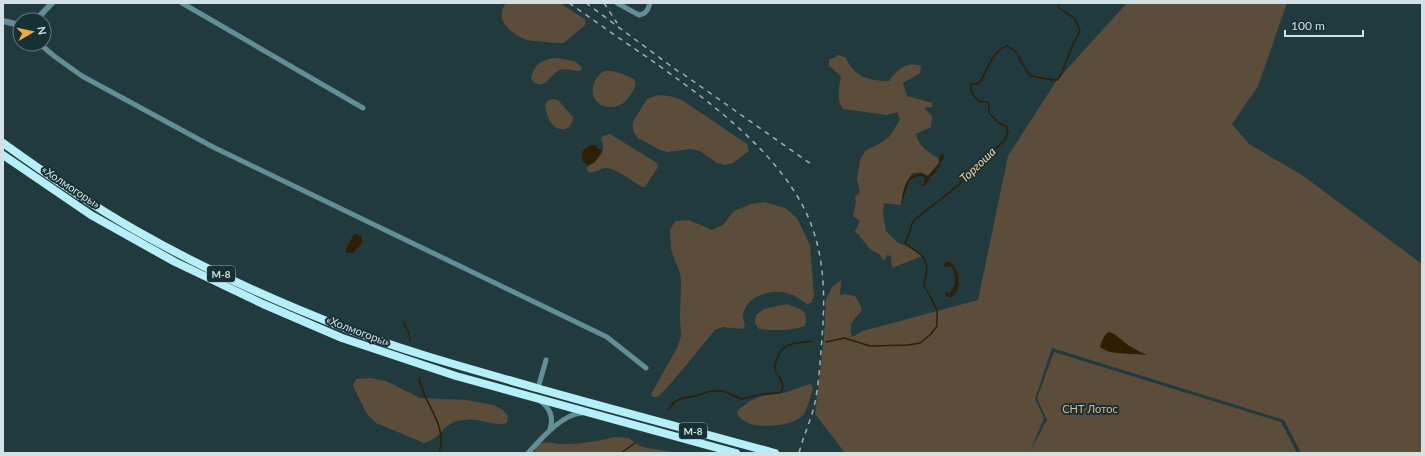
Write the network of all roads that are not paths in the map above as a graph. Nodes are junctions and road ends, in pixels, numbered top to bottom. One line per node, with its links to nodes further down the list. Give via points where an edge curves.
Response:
1 (52, 3): 5 (street)
2 (182, 3): 7 (street)
3 (617, 3): 4 (street, via 638,15 644,14)
4 (650, 3)
5 (44, 12)
6 (49, 52): 11 (street, via 82,76 213,147 606,337)
7 (363, 108)
8 (3, 143): 12 (highway, «Холмогоры» / М-8, via 136,230 223,275 306,312 384,342)
9 (3, 155): 13 (highway, «Холмогоры» / М-8, via 91,215 175,262 263,304 381,352)
10 (546, 360): 12 (street)
11 (646, 368)
12 (538, 388): 18 (highway, М-8)
13 (536, 398): 14 (highway, «Холмогоры» / М-8); 15 (street, via 552,416)
14 (589, 413): 15 (street, via 572,415); 17 (highway, «Холмогоры» / М-8)
15 (550, 430): 16 (street)
16 (528, 453)
17 (736, 453)
18 (775, 453)

